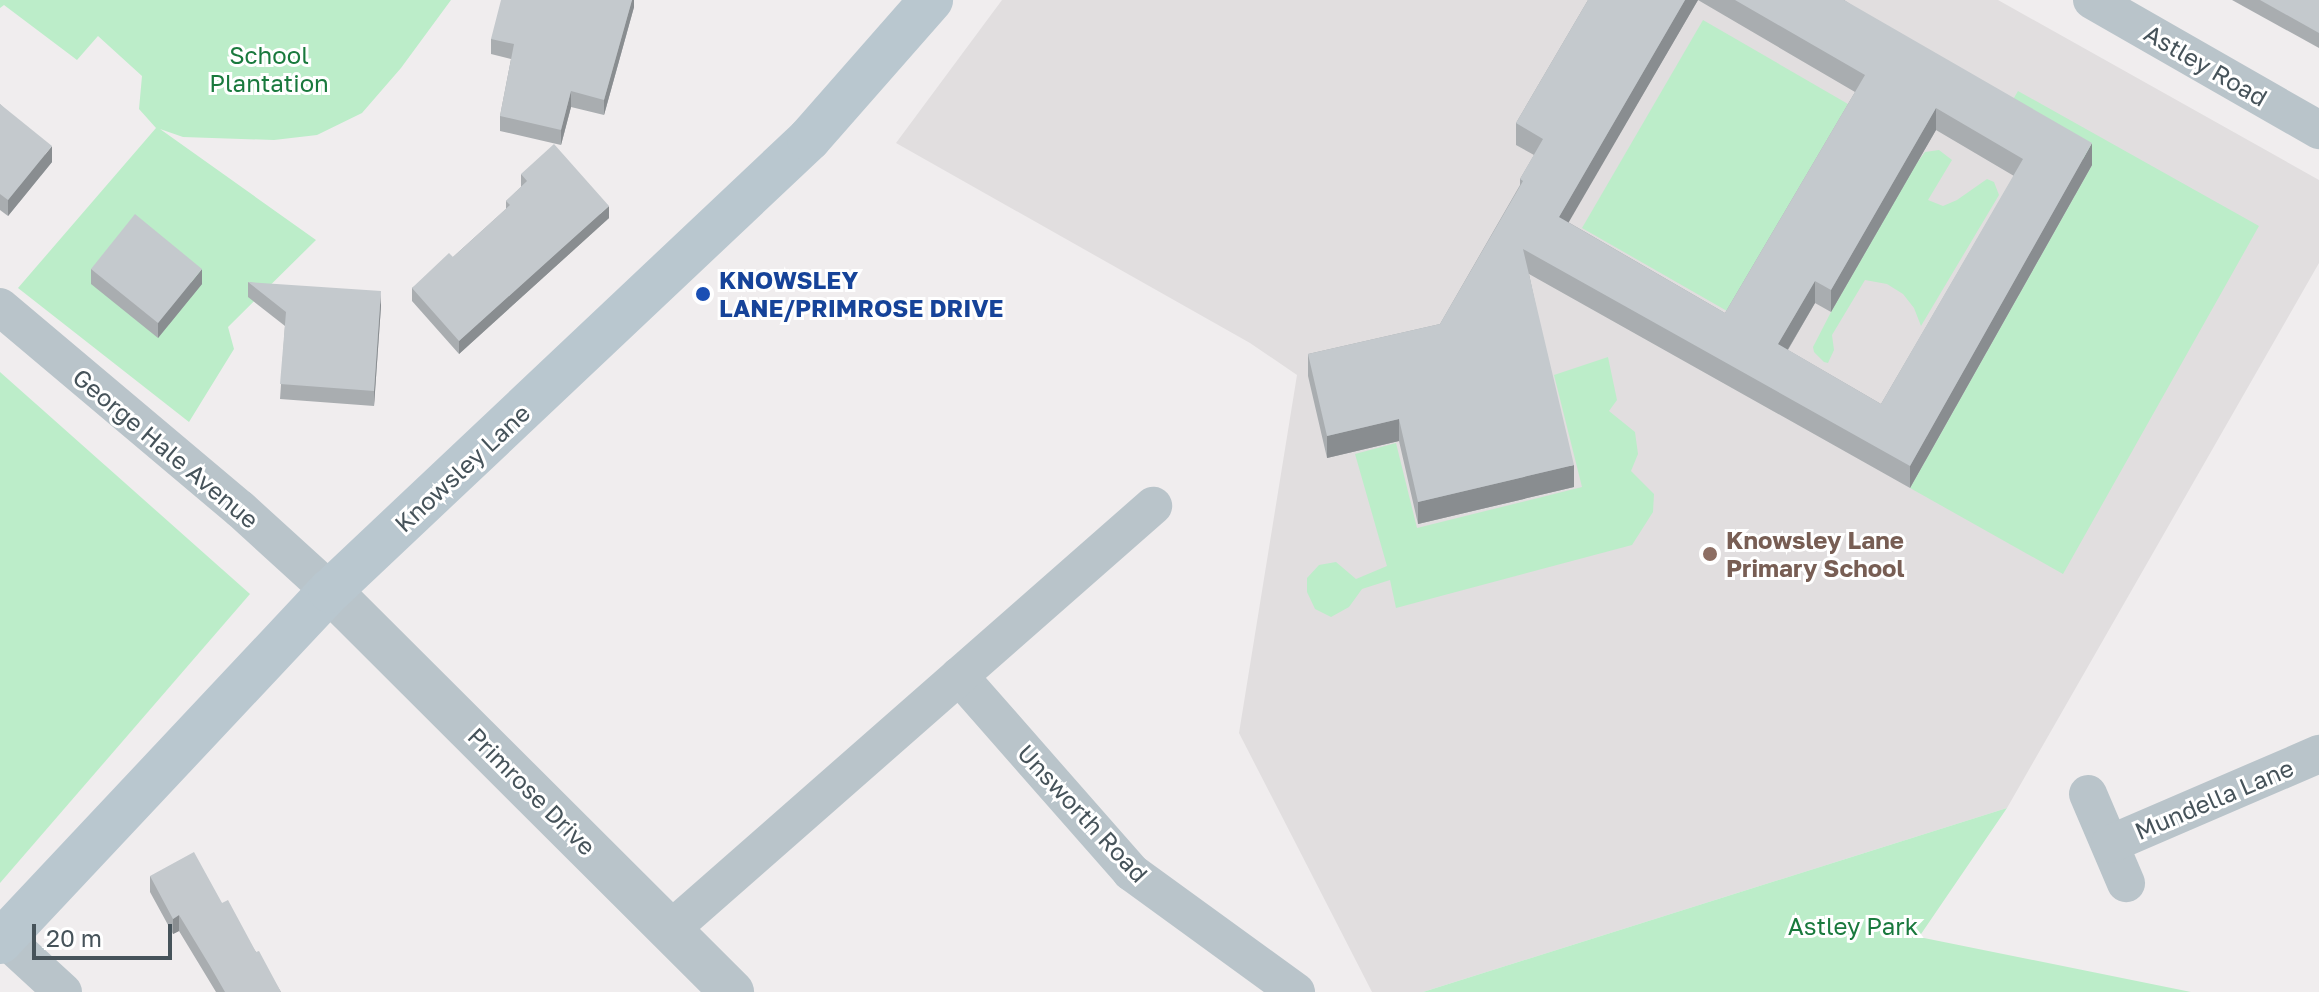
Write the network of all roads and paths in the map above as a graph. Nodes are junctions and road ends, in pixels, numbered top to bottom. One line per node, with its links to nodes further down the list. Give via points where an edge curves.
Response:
1 (931, 0): 6 (main road, Knowsley Lane, via 799,149)
2 (2092, 0): 3 (street, Astley Road)
3 (2319, 130)
4 (0, 307): 6 (street, George Hale Avenue)
5 (1153, 506): 7 (street)
6 (330, 591): 12 (street, Primrose Drive); 13 (main road, Knowsley Lane)
7 (959, 676): 12 (street); 16 (street, Unsworth Road, via 1131,872)
8 (2319, 754): 10 (street, Mundella Lane)
9 (2088, 794): 10 (street, Mundella Lane)
10 (2110, 844): 11 (street, Mundella Lane)
11 (2126, 883)
12 (670, 930): 15 (street, Primrose Drive)
13 (2, 940): 14 (street)
14 (63, 992)
15 (732, 992)
16 (1296, 992)

